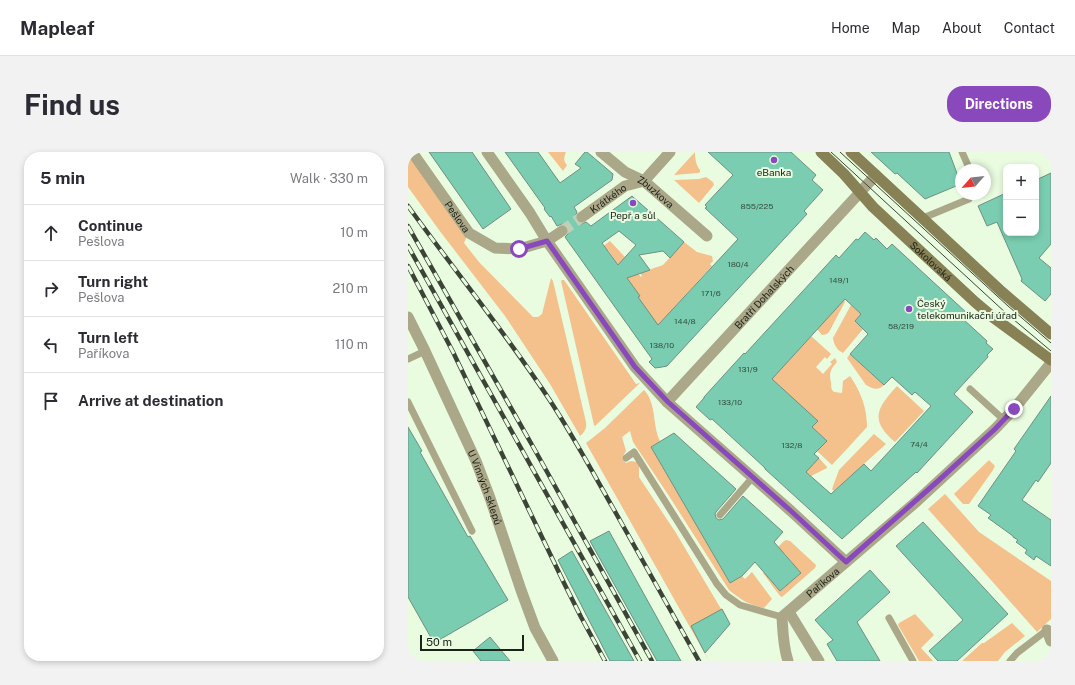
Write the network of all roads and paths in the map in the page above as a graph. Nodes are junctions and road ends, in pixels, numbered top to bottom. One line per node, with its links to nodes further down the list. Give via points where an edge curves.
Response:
1 (412, 152): 17 (street, Pešlova, via 469,233 495,248 519,249)
2 (487, 152): 17 (street)
3 (601, 152): 10 (street, Zbuzkova, via 625,172)
4 (670, 152): 10 (street)
5 (821, 152): 11 (main road, Sokolovská)
6 (851, 152): 9 (main road)
7 (962, 152): 8 (lane)
8 (967, 164)
9 (876, 175): 11 (street, Bratří Dohalských); 14 (main road)
10 (644, 181): 13 (street, Krátkého, via 625,186); 16 (street, Zbuzkova)
11 (860, 193): 22 (main road, Sokolovská, via 985,311); 25 (street, Bratří Dohalských)
12 (968, 200): 14 (lane)
13 (582, 217)
14 (923, 218): 19 (main road)
15 (562, 231): 17 (street)
16 (707, 236)
17 (547, 241): 25 (street, via 635,367)
18 (408, 316): 20 (street, U Vinných sklepů)
19 (1051, 334)
20 (425, 350): 21 (lane); 36 (street, U Vinných sklepů, via 476,461 535,628)
21 (408, 359)
22 (1051, 362): 26 (street, Paříkova)
23 (970, 390): 26 (lane)
24 (408, 402): 30 (lane)
25 (668, 402): 28 (street)
26 (1004, 420): 31 (street, Paříkova, via 916,502)
27 (626, 458): 32 (lane, via 634,452 726,595 740,605)
28 (753, 477): 29 (lane); 31 (street)
29 (720, 515)
30 (472, 531)
31 (846, 562): 32 (street, Paříkova)
32 (786, 615): 37 (street, via 783,638); 38 (street)
33 (889, 618): 39 (lane)
34 (1046, 630): 35 (street); 40 (lane)
35 (1051, 641)
36 (553, 661)
37 (788, 661)
38 (819, 661)
39 (913, 661)
40 (1010, 661)

